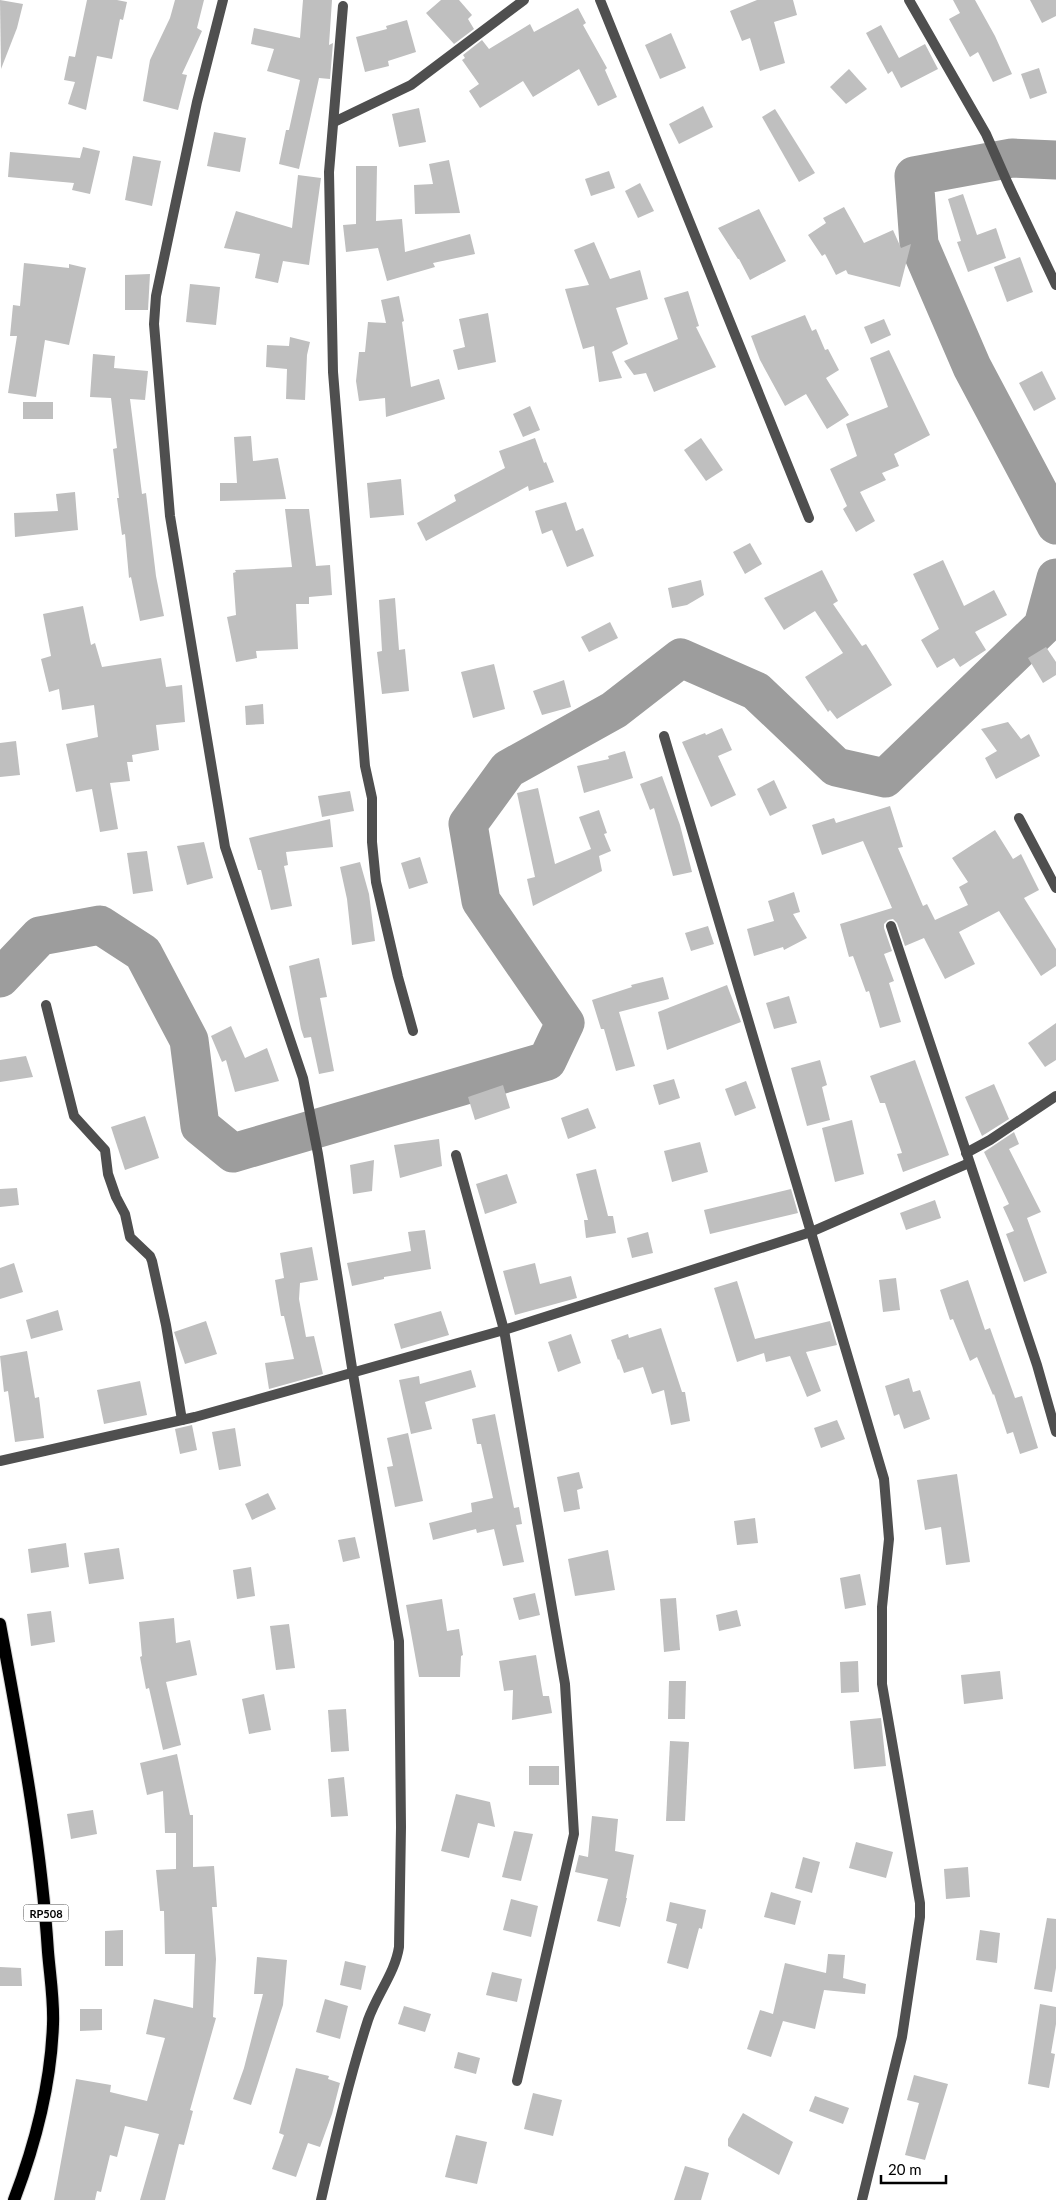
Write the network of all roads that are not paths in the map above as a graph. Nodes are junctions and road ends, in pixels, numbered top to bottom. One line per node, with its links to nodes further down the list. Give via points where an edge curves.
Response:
1 (223, 0): 20 (street, via 196,102 156,296 154,324 170,516 225,846 303,1078)
2 (524, 0): 6 (street, via 411,85)
3 (600, 0): 8 (street)
4 (909, 0): 7 (street, via 986,134)
5 (343, 6): 6 (street)
6 (334, 122): 14 (street, via 328,208 333,372 365,766 372,798 376,882)
7 (1056, 285)
8 (809, 518)
9 (664, 736): 18 (street)
10 (1019, 818): 11 (street)
11 (1056, 888)
12 (891, 926): 17 (street)
13 (46, 1005): 21 (street, via 74,1116 105,1150 108,1174 125,1214 130,1237 152,1261)
14 (413, 1031)
15 (1056, 1096): 17 (street)
16 (456, 1155): 19 (street)
17 (968, 1158): 18 (street); 22 (street)
18 (811, 1232): 19 (street); 28 (street, via 884,1479 889,1539 882,1607 882,1684 920,1902 902,2037)
19 (504, 1330): 20 (street); 25 (street, via 565,1684 575,1829)
20 (353, 1374): 21 (street); 27 (street, via 399,1641 399,1947 397,1962 369,2019 343,2104)
21 (182, 1420): 23 (street)
22 (1056, 1432)
23 (0, 1461)
24 (0, 1624): 26 (main road, RP508, via 37,1838 53,2023 46,2085 28,2162)
25 (517, 2081)
26 (14, 2200)
27 (321, 2200)
28 (862, 2200)

